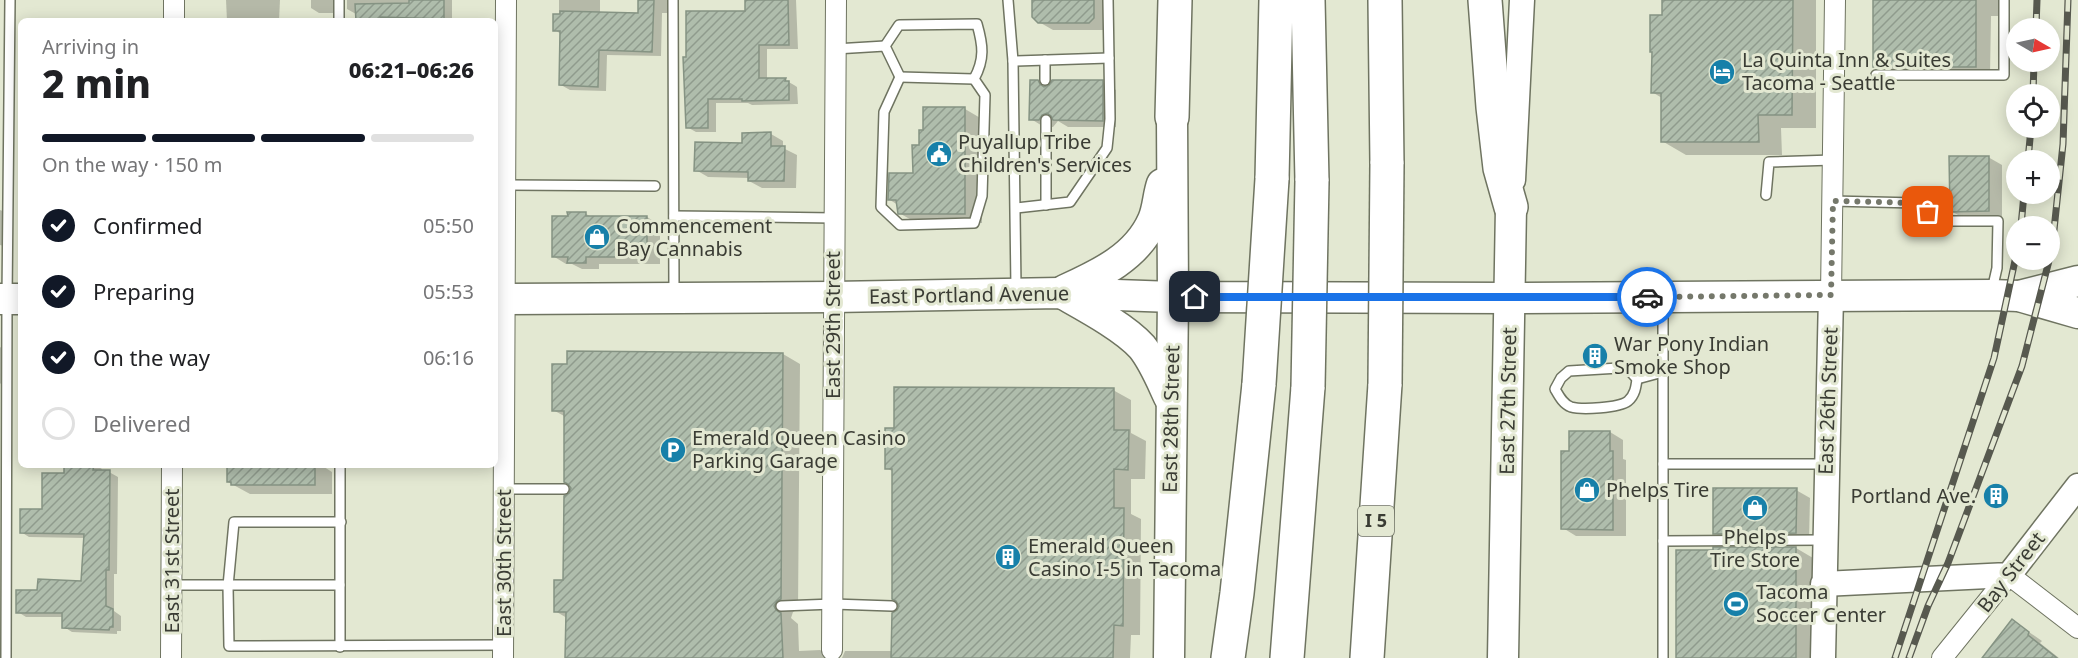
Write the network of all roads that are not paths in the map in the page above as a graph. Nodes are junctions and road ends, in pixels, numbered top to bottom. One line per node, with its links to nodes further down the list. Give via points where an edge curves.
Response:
1 (10, 0): 52 (lane)
2 (174, 0): 18 (street)
3 (339, 0): 19 (lane)
4 (506, 0): 33 (street, East 30th Street)
5 (673, 0): 40 (lane)
6 (836, 0): 21 (street, East 29th Street)
7 (1008, 0): 24 (lane)
8 (1108, 0): 22 (lane)
9 (1168, 0): 29 (street, East 28th Street)
10 (1175, 0): 29 (highway)
11 (1276, 0): 86 (highway, bridge, via 1272,179 1259,384)
12 (1308, 0): 87 (highway, bridge, via 1312,181 1308,387)
13 (1385, 0): 58 (highway, I 5, bridge)
14 (1485, 0): 38 (highway, via 1500,168)
15 (1522, 0): 38 (street, East 27th Street)
16 (1835, 0): 32 (street, East 26th Street)
17 (2004, 0): 25 (lane, via 2004,75)
18 (174, 18)
19 (339, 18)
20 (885, 46): 21 (lane); 26 (lane); 27 (lane, via 899,25 977,24 983,57)
21 (835, 49): 41 (street, East 29th Street)
22 (1109, 58): 23 (lane); 37 (lane, via 1107,148 1070,202)
23 (1045, 60): 24 (lane); 28 (lane)
24 (1012, 61): 39 (lane)
25 (1876, 75)
26 (900, 77): 27 (lane); 27 (lane, via 884,112 881,207 900,225 974,223 982,196 985,96)
27 (974, 79)
28 (1045, 80)
29 (1172, 117): 31 (main road, East 28th Street)
30 (1046, 120): 37 (lane)
31 (1172, 152): 43 (main road, via 1154,218 1141,242 1106,272); 49 (main road, East 28th Street)
32 (1833, 160): 35 (lane, via 1768,162); 36 (street, East 26th Street)
33 (502, 172): 34 (lane); 53 (street, East 30th Street)
34 (655, 186)
35 (1766, 195)
36 (1833, 201): 45 (street, East 26th Street); 47 (lane, via 1916,203 1940,221 1998,221 1997,268)
37 (1046, 205): 39 (lane)
38 (1511, 207): 51 (main road, East 27th Street)
39 (1016, 208): 44 (lane)
40 (674, 216): 41 (lane); 50 (lane)
41 (834, 218): 48 (street, East 29th Street)
42 (2078, 281): 47 (main road, East Portland Avenue)
43 (1060, 292): 44 (main road, East Portland Avenue); 49 (main road, East Portland Avenue); 59 (main road, via 1141,346)
44 (1016, 293): 48 (main road, East Portland Avenue)
45 (1831, 295): 46 (main road, East Portland Avenue); 47 (main road, East Portland Avenue); 62 (street, East 26th Street)
46 (1663, 296): 51 (main road, East Portland Avenue); 56 (lane)
47 (2005, 296): 54 (main road, East Portland Avenue); 55 (street)
48 (833, 297): 50 (main road, East Portland Avenue); 76 (street, East 29th Street)
49 (1173, 297): 51 (main road, East Portland Avenue); 59 (main road, East 28th Street)
50 (674, 298): 53 (main road, East Portland Avenue)
51 (1510, 298): 90 (main road, East 27th Street)
52 (9, 299): 83 (lane)
53 (500, 299): 60 (street, East 30th Street)
54 (2078, 313)
55 (2078, 329)
56 (1663, 372): 57 (lane); 61 (lane)
57 (1637, 379): 57 (lane, via 1628,402 1612,407 1571,407 1555,389 1569,371 1619,368 1629,370)
58 (1385, 384): 88 (highway, I 5); 89 (highway)
59 (1171, 402): 85 (main road, East 28th Street)
60 (500, 439): 66 (street, East 30th Street)
61 (1663, 464): 62 (lane); 70 (lane)
62 (1826, 464): 69 (street, East 26th Street)
63 (172, 468): 73 (street, East 31st Street)
64 (340, 468): 68 (lane)
65 (2078, 486): 71 (street, Bay Street)
66 (504, 489): 67 (lane); 82 (street, East 30th Street)
67 (564, 489)
68 (340, 522): 74 (lane); 75 (lane, via 234,522)
69 (1824, 540): 70 (lane); 72 (street, East 26th Street)
70 (1663, 542): 91 (lane)
71 (2009, 574): 72 (street); 79 (street); 93 (street, Bay Street)
72 (1823, 584): 92 (street, East 26th Street)
73 (171, 585): 75 (lane); 84 (street, East 31st Street)
74 (340, 585): 75 (lane); 80 (lane)
75 (228, 586): 80 (lane, via 229,646)
76 (833, 604): 77 (lane); 78 (lane); 81 (street, East 29th Street)
77 (781, 606)
78 (892, 606)
79 (2078, 628)
80 (340, 647): 82 (lane, via 380,645)
81 (832, 650)
82 (503, 652)
83 (6, 658)
84 (171, 658)
85 (1169, 658)
86 (1228, 658)
87 (1287, 658)
88 (1367, 658)
89 (1386, 658)
90 (1503, 658)
91 (1663, 658)
92 (1822, 658)
93 (1942, 658)

